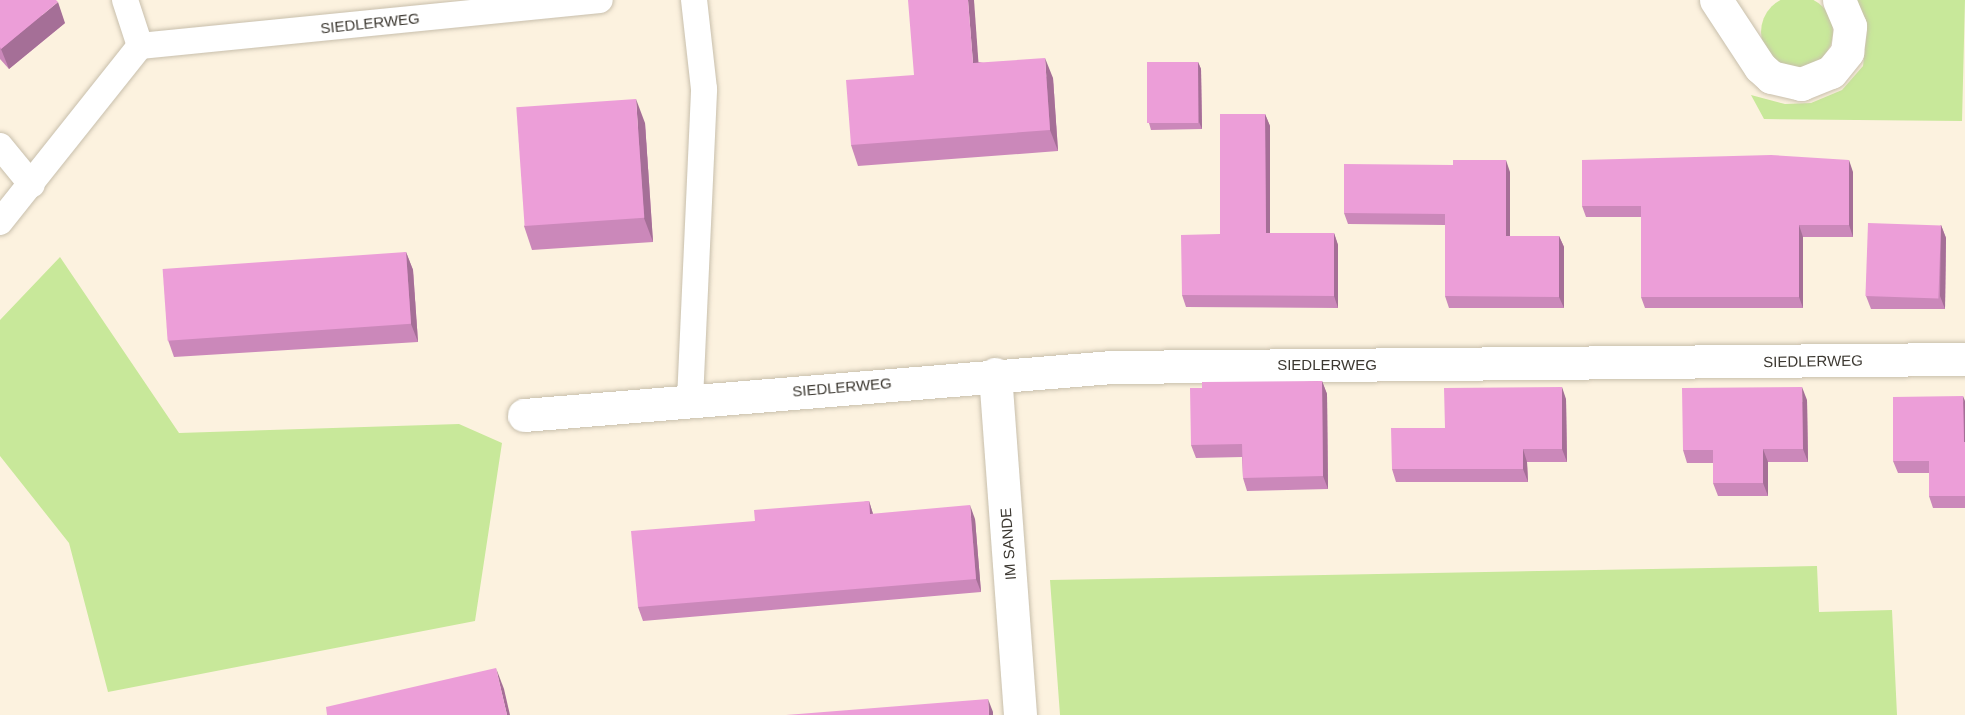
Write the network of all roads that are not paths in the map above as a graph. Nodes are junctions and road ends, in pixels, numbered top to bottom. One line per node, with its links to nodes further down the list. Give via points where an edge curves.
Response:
1 (125, 0): 6 (lane)
2 (600, 0): 6 (lane, SIEDLERWEG)
3 (694, 0): 12 (lane, via 704,89)
4 (1716, 0): 5 (street, via 1760,67 1771,77 1801,84 1831,72 1846,52 1850,26)
5 (1839, 0)
6 (140, 46): 8 (lane)
7 (0, 146): 8 (lane)
8 (32, 185): 9 (lane)
9 (0, 222)
10 (1965, 359): 11 (street, SIEDLERWEG, via 1112,367)
11 (995, 374): 12 (street, SIEDLERWEG); 14 (street, IM SANDE)
12 (690, 400): 13 (street, SIEDLERWEG)
13 (524, 415)
14 (1020, 715)

